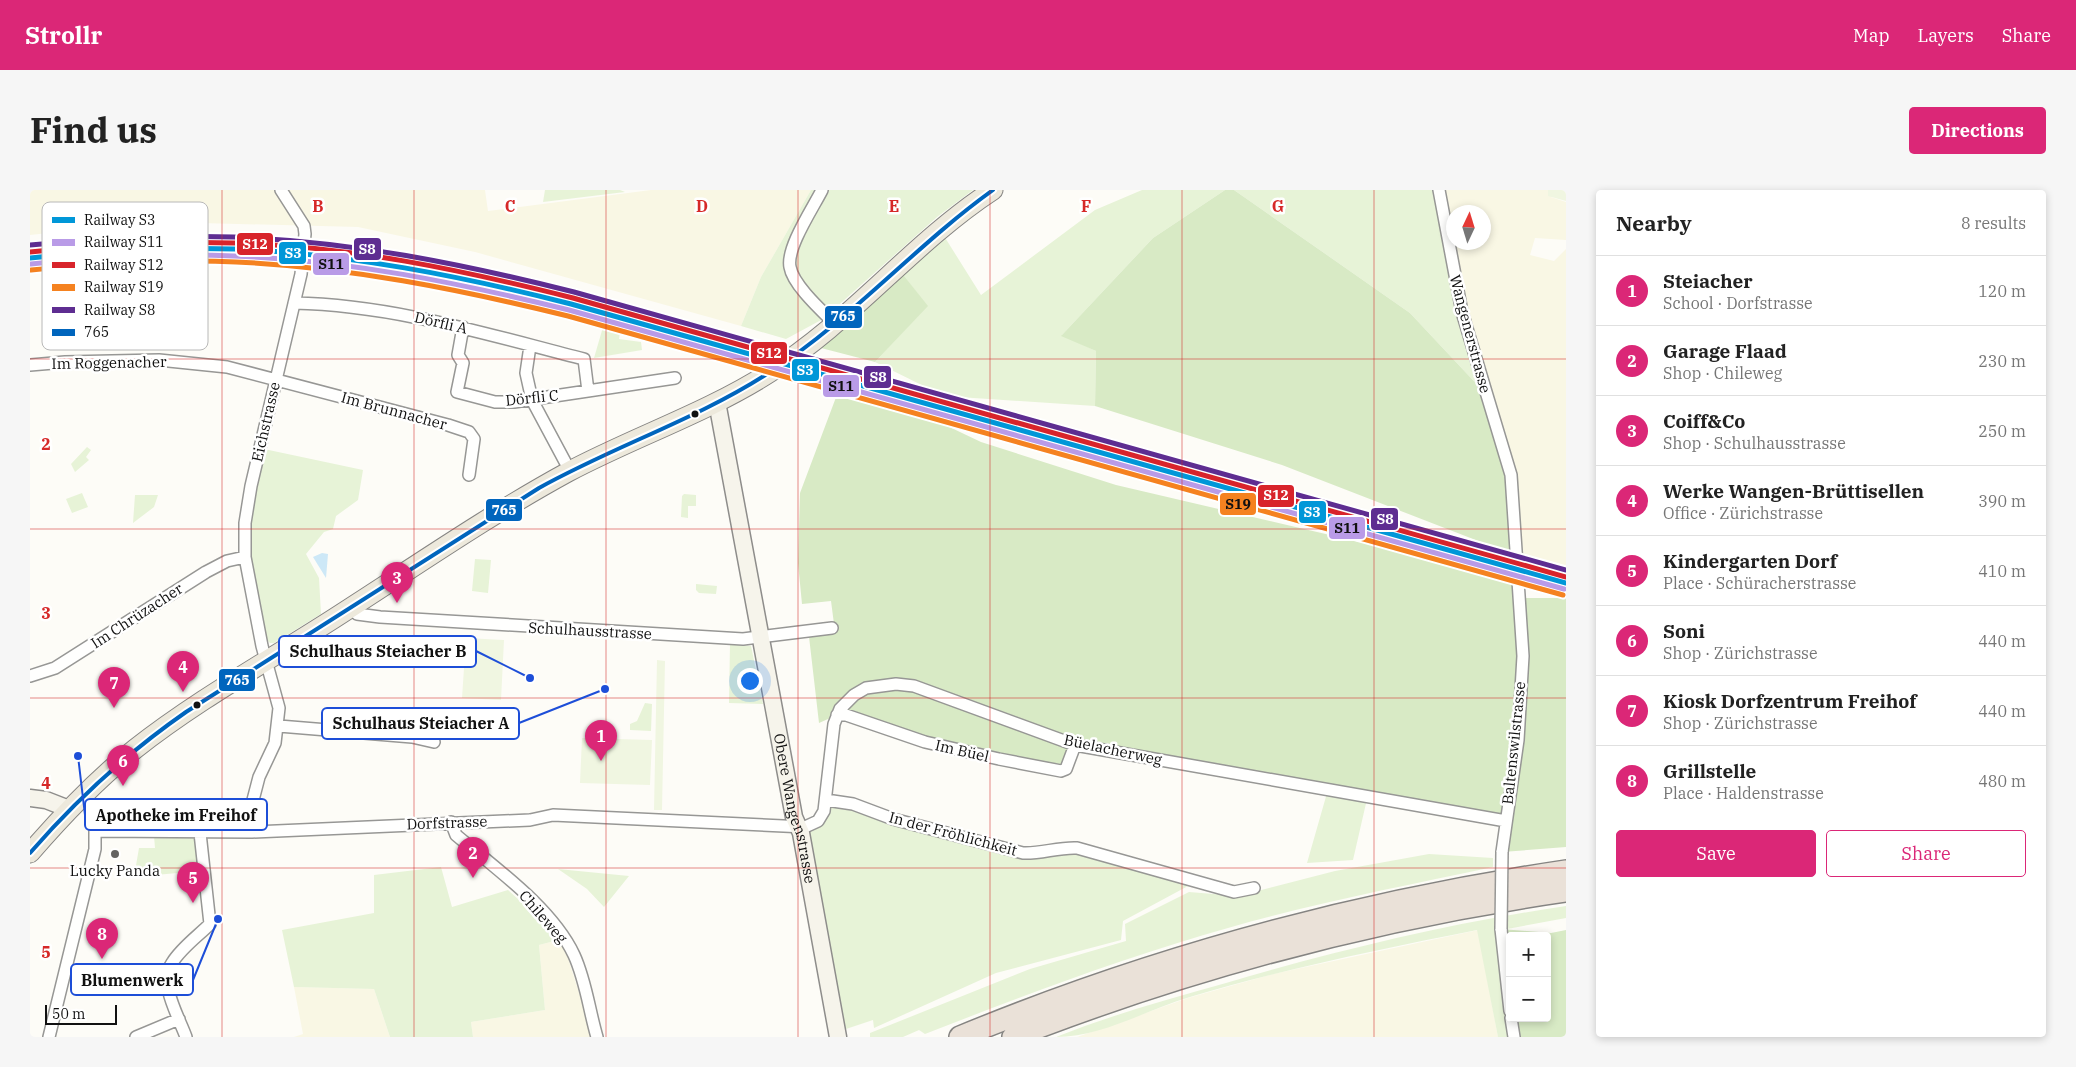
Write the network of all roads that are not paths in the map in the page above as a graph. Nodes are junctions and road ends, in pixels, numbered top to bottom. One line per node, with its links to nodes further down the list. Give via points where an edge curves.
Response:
1 (281, 190): 5 (street, Eichstrasse, via 304,226 301,274)
2 (822, 190): 6 (street, via 794,246 790,268 797,283)
3 (993, 190): 6 (main road, via 950,220)
4 (1439, 190): 17 (street, Wangenerstrasse, via 1462,312)
5 (294, 303): 7 (street, Dörfli A, via 394,312); 11 (street, Eichstrasse)
6 (835, 324): 14 (main road, via 771,372)
7 (463, 327): 8 (street, Dörfli A); 13 (street, Dörfli C, via 458,355 463,363 457,392 495,402)
8 (530, 346): 12 (street, Dörfli A, via 584,359); 13 (street, via 526,374)
9 (30, 365): 11 (street, Im Roggenacher, via 159,360 227,367)
10 (675, 378): 12 (street, Dörfli C)
11 (276, 379): 16 (street, Im Brunnacher, via 469,432 474,439); 18 (street, Eichstrasse, via 248,500)
12 (588, 391): 13 (street, Dörfli C)
13 (532, 400): 15 (street)
14 (717, 402): 15 (main road); 21 (street, Obere Wangenstrasse)
15 (570, 471): 19 (main road, via 415,564)
16 (470, 475)
17 (1511, 475): 31 (street, Baltenswilstrasse, via 1523,656 1518,740)
18 (245, 556): 22 (street, Eichstrasse); 23 (street, Im Chrüzacher, via 227,560 55,668)
19 (352, 607): 21 (street, Schulhausstrasse, via 357,614 380,617); 22 (main road)
20 (832, 628): 21 (street, Schulhausstrasse)
21 (762, 638): 33 (street, Obere Wangenstrasse)
22 (267, 661): 25 (street, Eichstrasse, via 278,702); 30 (main road, via 147,740)
23 (30, 676)
24 (837, 715): 27 (street, Büelacherweg, via 854,695 866,688 896,684 914,686); 27 (street, Im Büel, via 846,714 925,742 1061,771 1066,769); 29 (street, Büelacherweg)
25 (279, 726): 26 (street, via 412,737); 34 (street, Eichstrasse, via 276,743 256,790)
26 (434, 742)
27 (1075, 745): 31 (street, Büelacherweg)
28 (30, 798): 30 (street, via 46,800)
29 (826, 800): 33 (street, Büelacherweg, via 818,821); 38 (street, In der Fröhlichkeit, via 853,804 893,819 1023,853 1077,848 1234,892)
30 (69, 810): 36 (main road)
31 (1506, 820): 40 (street, Baltenswilstrasse, bridge, via 1502,852 1501,929)
32 (451, 822): 33 (street, Dorfstrasse, via 530,820 553,815); 34 (street, Dorfstrasse); 46 (street, Chileweg, via 456,835 520,890 567,943 579,968)
33 (798, 826): 47 (street, Obere Wangenstrasse)
34 (252, 832): 35 (street, Dorfstrasse)
35 (200, 833): 41 (street, via 210,924 169,968 167,985); 43 (street, Dorfstrasse, via 95,832 95,850)
36 (30, 853)
37 (1566, 871): 48 (highway, via 1427,895 1270,932 1117,978)
38 (1254, 888)
39 (1566, 891): 49 (highway, via 1431,915 1276,951 1123,997)
40 (1506, 977)
41 (180, 1019): 44 (street); 45 (street)
42 (1512, 1022): 50 (street)
43 (48, 1037)
44 (136, 1037)
45 (186, 1037)
46 (597, 1037)
47 (838, 1037)
48 (960, 1037)
49 (1013, 1037)
50 (1514, 1037)

